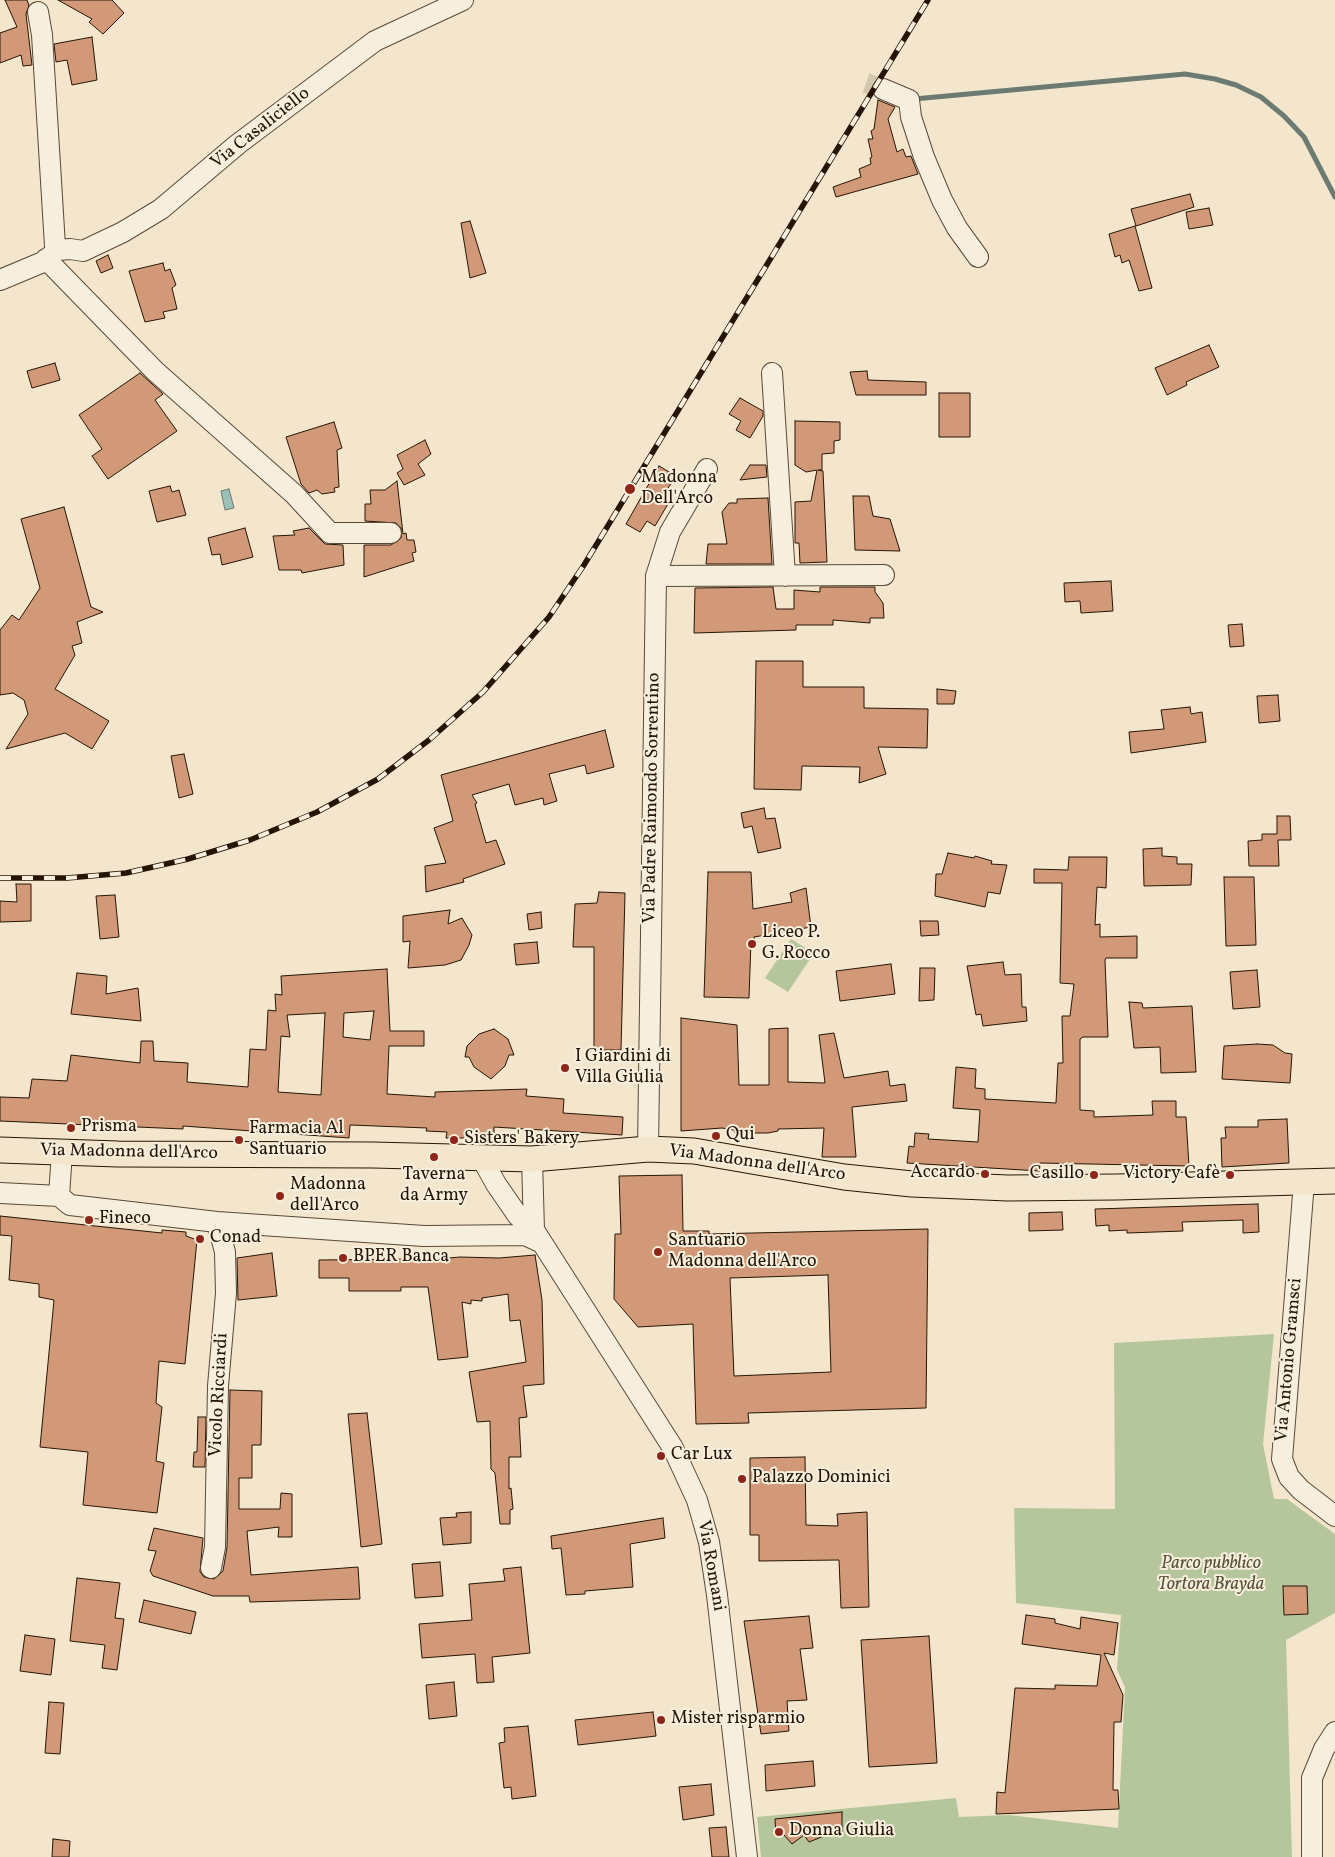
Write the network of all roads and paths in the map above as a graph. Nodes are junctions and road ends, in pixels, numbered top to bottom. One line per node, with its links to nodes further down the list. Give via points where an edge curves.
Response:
1 (464, 0): 4 (street, Via Casaliciello, via 375,41 238,144 161,208 130,228 82,251 70,248)
2 (38, 12): 4 (street, via 55,246)
3 (883, 89): 5 (street, via 909,100 924,157 942,200)
4 (52, 255): 6 (street); 9 (street, via 156,371 294,494 330,533)
5 (978, 257)
6 (0, 280)
7 (772, 373): 11 (street)
8 (707, 469): 10 (street, Via Padre Raimondo Sorrentino, via 670,532)
9 (391, 533)
10 (656, 576): 11 (street); 13 (street, Via Padre Raimondo Sorrentino)
11 (785, 576): 12 (street)
12 (884, 576)
13 (648, 1149): 17 (main road, Via Madonna dell'Arco); 19 (main road, Via Madonna dell'Arco, via 694,1151 912,1184 1018,1188)
14 (0, 1150): 15 (main road, Via Madonna dell'Arco)
15 (62, 1152): 16 (main road, Via Madonna dell'Arco); 21 (street)
16 (482, 1159): 17 (main road, Via Madonna dell'Arco); 23 (street, Via Romani, via 518,1216)
17 (532, 1160): 23 (street)
18 (1335, 1180): 19 (main road, Via Madonna dell'Arco)
19 (1304, 1182): 24 (street, Via Antonio Gramsci, via 1282,1459 1289,1477 1301,1490)
20 (0, 1193): 21 (street)
21 (59, 1196): 22 (street, via 70,1205)
22 (217, 1222): 23 (street, via 424,1236); 25 (street, Vicolo Ricciardi, via 225,1252 226,1293 218,1386 215,1547)
23 (537, 1236): 27 (street, Via Romani, via 673,1448 697,1500 709,1542 718,1596)
24 (1335, 1516)
25 (211, 1568)
26 (1335, 1732): 28 (street, via 1324,1748 1312,1778)
27 (746, 1857)
28 (1312, 1857)

